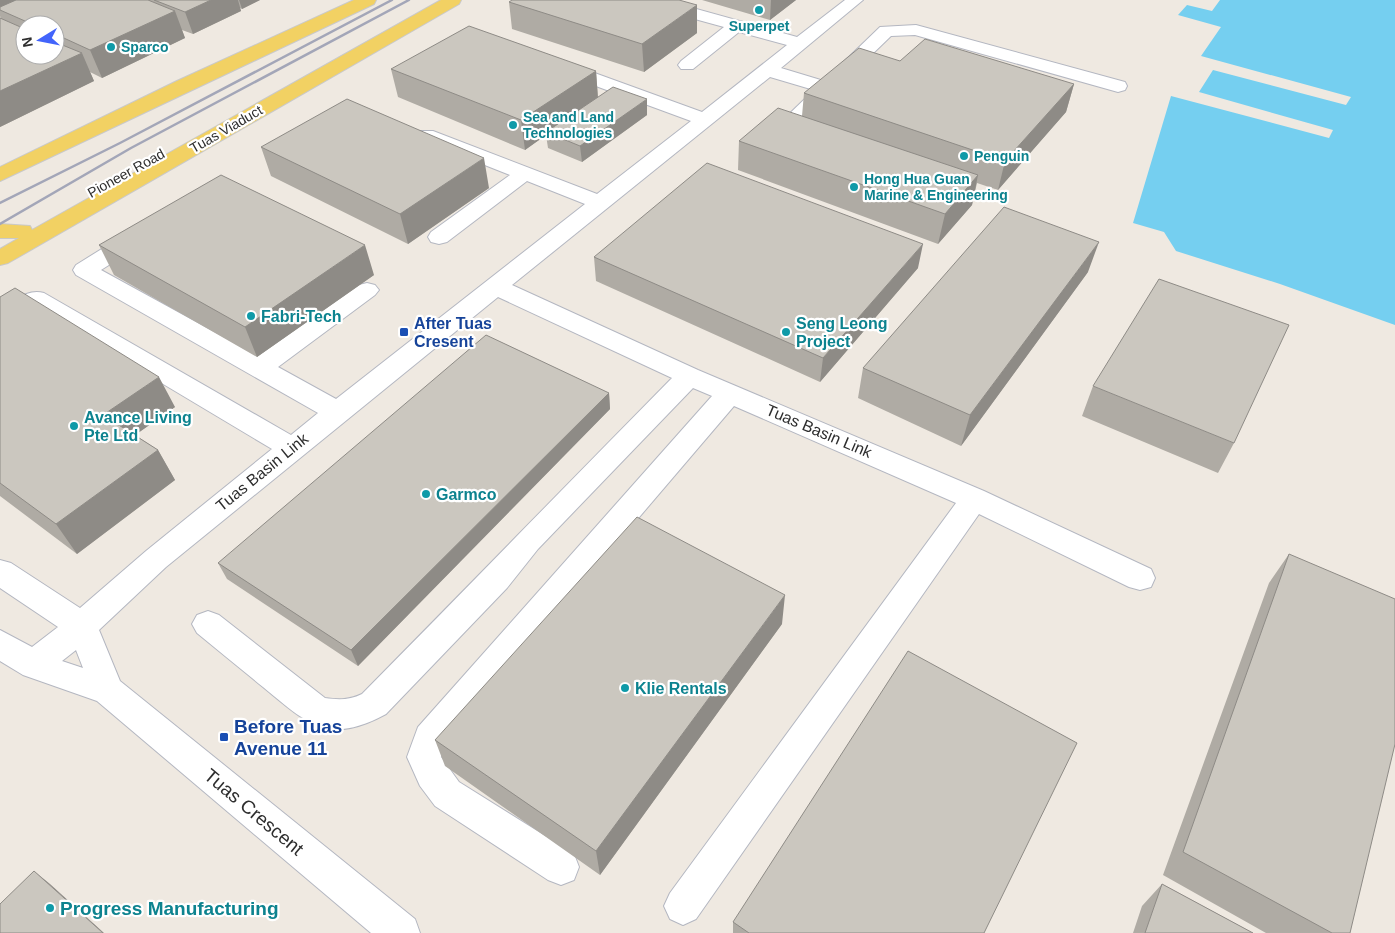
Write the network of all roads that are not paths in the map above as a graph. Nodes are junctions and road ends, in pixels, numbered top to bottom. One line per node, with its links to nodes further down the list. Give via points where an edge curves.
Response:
1 (368, 0): 19 (main road, via 184,85)
2 (436, 0): 23 (main road, Pioneer Road)
3 (453, 0): 26 (main road, Tuas Viaduct)
4 (646, 0): 7 (street)
5 (681, 0): 8 (street)
6 (855, 0): 9 (street, Tuas Basin Link)
7 (736, 26): 9 (street); 11 (street)
8 (764, 27)
9 (800, 44): 12 (street, Tuas Basin Link)
10 (541, 59): 15 (street)
11 (686, 65)
12 (768, 70): 14 (street); 15 (street, Tuas Basin Link)
13 (1118, 86): 14 (street, via 916,30 886,31)
14 (827, 88): 16 (street)
15 (706, 118): 20 (street, Tuas Basin Link)
16 (793, 120)
17 (409, 128): 18 (street)
18 (525, 173): 20 (street); 24 (street)
19 (0, 176)
20 (602, 203): 27 (street, Tuas Basin Link)
21 (153, 227): 30 (street, via 84,270)
22 (0, 231): 23 (main road)
23 (22, 231): 25 (main road, Pioneer Road)
24 (440, 238)
25 (0, 244)
26 (0, 258)
27 (497, 287): 31 (street, Tuas Basin Link); 33 (street, Tuas Basin Link)
28 (367, 290): 30 (street)
29 (0, 319): 34 (street, via 36,298)
30 (259, 368): 33 (street)
31 (690, 376): 32 (street, Tuas Basin Link); 38 (street, via 374,704 356,714 336,715 317,710)
32 (730, 393): 35 (street, Tuas Basin Link); 43 (street, via 430,738 424,757 432,775 447,794)
33 (338, 412): 34 (street, Tuas Basin Link)
34 (292, 448): 39 (street, Tuas Basin Link, via 156,559)
35 (974, 499): 37 (street, Tuas Basin Link); 44 (street)
36 (0, 572): 39 (street)
37 (1140, 578)
38 (208, 624)
39 (82, 626): 41 (street, Tuas Basin Link); 42 (street, Tuas Crescent)
40 (0, 644): 41 (street, Tuas Crescent)
41 (34, 665): 42 (street, Tuas Crescent)
42 (108, 691): 45 (street, Tuas Crescent)
43 (561, 867)
44 (683, 906)
45 (401, 933)

